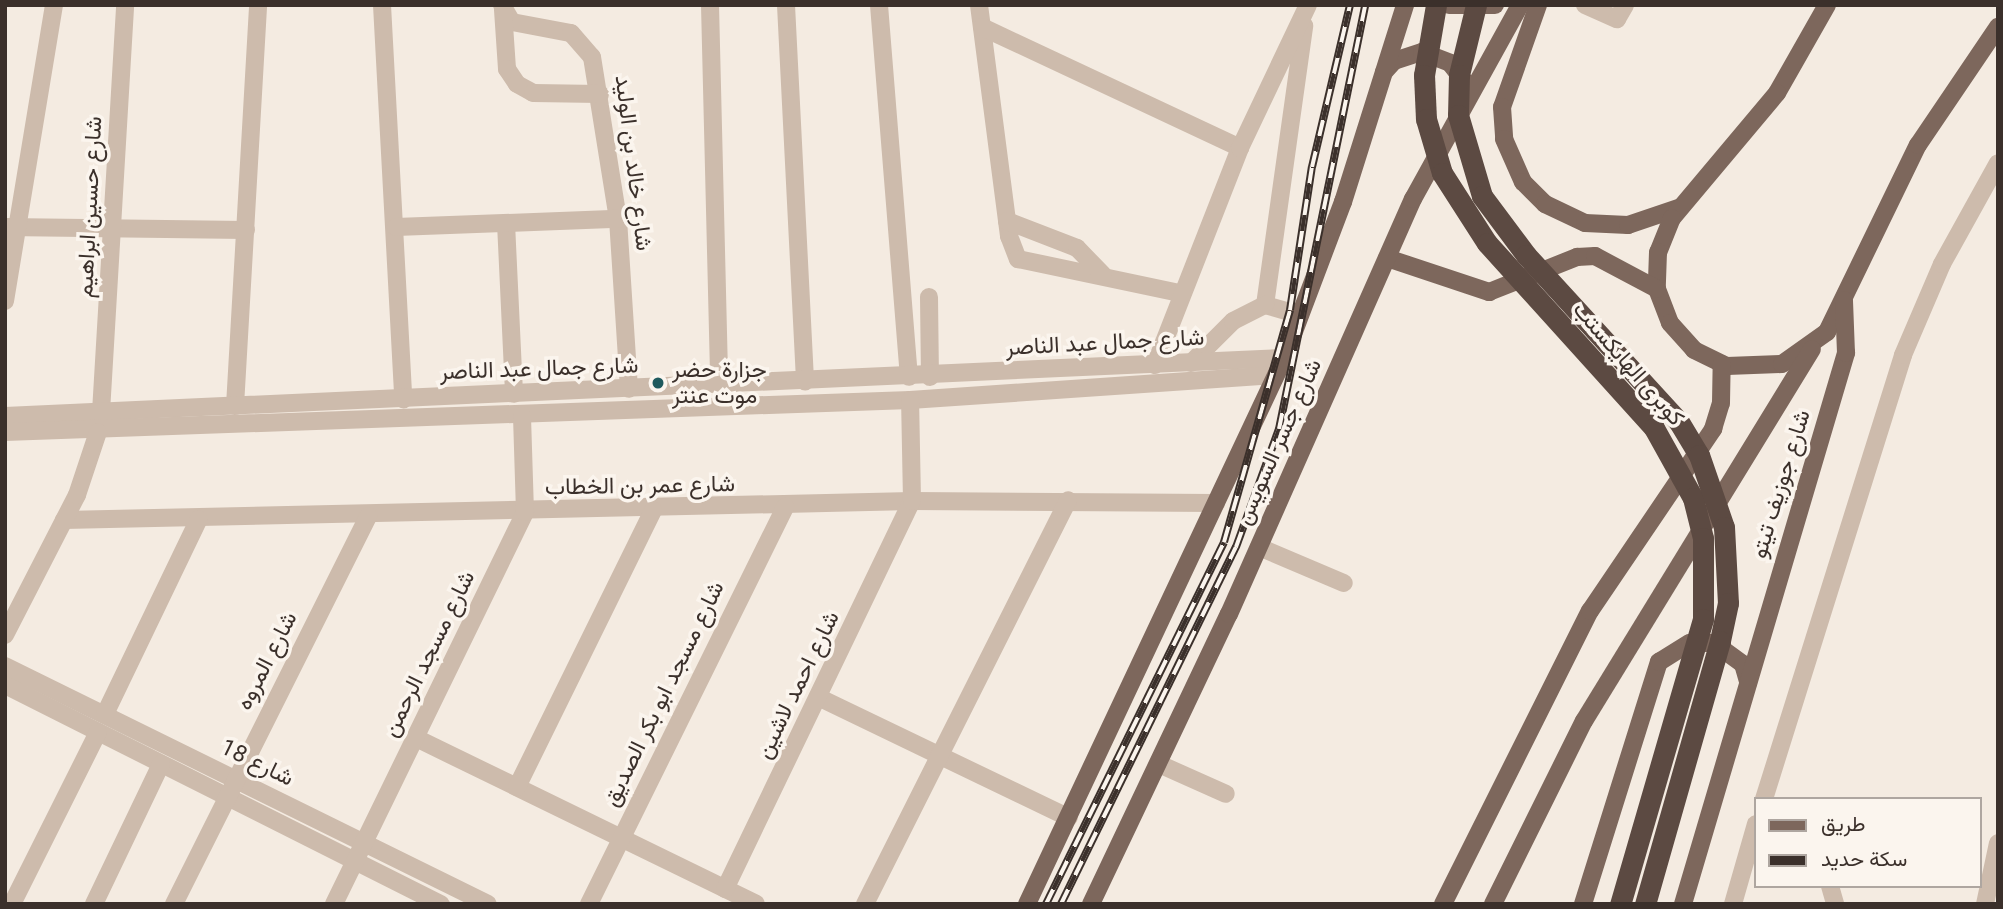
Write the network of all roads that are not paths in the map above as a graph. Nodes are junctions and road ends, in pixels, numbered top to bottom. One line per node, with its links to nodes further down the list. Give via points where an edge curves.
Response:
1 (54, 5): 32 (street)
2 (125, 5): 34 (street, شارع حسين ابراهيم)
3 (258, 5): 35 (street)
4 (382, 5): 33 (street)
5 (710, 5): 54 (street)
6 (786, 5): 53 (street)
7 (879, 5): 51 (street)
8 (979, 5): 21 (street)
9 (1405, 5): 23 (main road, شارع جسر السويس)
10 (1436, 5): 113 (highway, كوبرى الهايكستب, bridge, via 1424,75 1426,119 1442,173 1487,243 1654,428 1688,486 1703,538 1703,619)
11 (1450, 5): 13 (main road)
12 (1476, 5): 114 (highway, كوبرى الهايكستب, bridge, via 1459,75 1458,115 1482,196 1526,255 1679,422 1715,490 1724,527 1728,603)
13 (1495, 5)
14 (1520, 5): 25 (main road, شارع جسر السويس)
15 (1538, 5): 28 (main road, via 1502,107 1508,154 1523,182 1557,212 1599,226 1643,223)
16 (1585, 5): 17 (street, via 1617,19)
17 (1625, 5)
18 (1827, 5): 28 (main road, via 1756,122)
19 (1305, 6): 26 (street); 43 (street)
20 (503, 8): 24 (street, شارع خالد بن الوليد, via 525,28 555,28 583,43); 24 (street, via 507,69 517,84 533,93)
21 (982, 27): 26 (street); 30 (street)
22 (1998, 27): 41 (main road, via 1918,145)
23 (1383, 72): 25 (main road, via 1407,54 1437,55); 44 (main road, شارع جسر السويس)
24 (600, 94): 29 (street, شارع خالد بن الوليد)
25 (1472, 96): 36 (main road, شارع جسر السويس)
26 (1240, 148): 39 (street)
27 (1998, 163): 91 (street, via 1942,264 1903,355)
28 (1684, 204): 38 (main road, via 1661,243)
29 (618, 219): 31 (street); 55 (street, شارع خالد بن الوليد)
30 (1007, 221): 37 (street, via 1077,248); 37 (street, via 1011,248 1028,267)
31 (506, 223): 33 (street); 56 (street)
32 (12, 227): 34 (street); 42 (street)
33 (396, 227): 57 (street)
34 (114, 228): 35 (street); 60 (street, شارع حسين ابراهيم)
35 (246, 230): 59 (street)
36 (1387, 258): 38 (main road, via 1489,292 1507,290 1577,257 1595,256); 74 (main road, شارع جسر السويس)
37 (1104, 275): 39 (street)
38 (1657, 289): 48 (main road, via 1681,338)
39 (1179, 293): 49 (street)
40 (929, 297): 52 (street)
41 (1844, 300): 45 (main road); 78 (main road, شارع جوزيف تيتو, via 1846,353)
42 (5, 301)
43 (1265, 305): 44 (street); 47 (street, via 1233,321)
44 (1300, 316): 46 (main road, شارع جسر السويس)
45 (1814, 345): 48 (main road, via 1764,368); 111 (main road, via 1584,721)
46 (1284, 358): 47 (street, شارع جمال عبد الناصر); 50 (main road, شارع جسر السويس)
47 (1191, 363): 49 (street, شارع جمال عبد الناصر)
48 (1722, 364): 110 (main road, via 1721,404 1713,429 1590,611)
49 (1155, 365): 52 (street, شارع جمال عبد الناصر)
50 (1275, 376): 58 (street, شارع جمال عبد الناصر); 67 (main road, شارع جسر السويس)
51 (909, 377): 52 (street, شارع جمال عبد الناصر); 53 (street, شارع جمال عبد الناصر)
52 (930, 377)
53 (804, 382): 54 (street, شارع جمال عبد الناصر)
54 (719, 385): 55 (street, شارع جمال عبد الناصر)
55 (629, 389): 56 (street, شارع جمال عبد الناصر)
56 (514, 394): 57 (street, شارع جمال عبد الناصر)
57 (403, 399): 59 (street, شارع جمال عبد الناصر)
58 (910, 400): 62 (street, شارع جمال عبد الناصر); 66 (street)
59 (235, 406): 60 (street, شارع جمال عبد الناصر)
60 (101, 412): 61 (street, شارع جمال عبد الناصر)
61 (5, 416)
62 (522, 416): 64 (street, شارع جمال عبد الناصر); 70 (street, شارع مسجد الرحمن)
63 (5, 432): 64 (street, شارع جمال عبد الناصر)
64 (99, 432): 73 (street)
65 (1068, 500): 66 (street, شارع عمر بن الخطاب); 67 (street, شارع عمر بن الخطاب); 84 (street)
66 (912, 501): 68 (street, شارع عمر بن الخطاب); 80 (street, شارع احمد لاشين)
67 (1216, 503): 92 (main road, شارع جسر السويس)
68 (785, 507): 69 (street, شارع عمر بن الخطاب); 94 (street, شارع مسجد ابو بكر الصديق)
69 (653, 511): 70 (street, شارع عمر بن الخطاب); 88 (street)
70 (525, 512): 71 (street, شارع عمر بن الخطاب); 83 (street, شارع مسجد الرحمن)
71 (368, 516): 72 (street, شارع عمر بن الخطاب); 87 (street, شارع المروه)
72 (199, 519): 73 (street, شارع عمر بن الخطاب); 81 (street)
73 (64, 520): 76 (street)
74 (1259, 547): 75 (street); 86 (main road, شارع جسر السويس)
75 (1344, 583)
76 (7, 626)
77 (5, 666): 81 (street, شارع 18)
78 (1748, 682): 112 (main road, via 1743,664 1714,643 1678,646 1659,662); 115 (main road, شارع جوزيف تيتو)
79 (5, 685): 82 (street, شارع 18)
80 (820, 698): 84 (street); 98 (street, شارع احمد لاشين)
81 (105, 714): 87 (street, شارع 18)
82 (98, 732): 85 (street, شارع 18); 99 (street)
83 (416, 737): 88 (street); 95 (street, شارع مسجد الرحمن)
84 (939, 756): 92 (street); 107 (street)
85 (162, 764): 90 (street, شارع 18); 100 (street)
86 (1159, 764): 89 (street); 109 (main road, شارع جسر السويس)
87 (234, 779): 90 (street, شارع المروه); 95 (street, شارع 18)
88 (517, 787): 94 (street)
89 (1226, 794)
90 (226, 796): 97 (street, شارع 18); 101 (street, شارع المروه)
91 (1765, 797)
92 (1069, 818): 108 (main road, شارع جسر السويس)
93 (1755, 827): 116 (street)
94 (621, 838): 98 (street); 105 (street, شارع مسجد ابو بكر الصديق)
95 (364, 843): 97 (street, شارع مسجد الرحمن); 104 (street, شارع 18)
96 (1998, 843): 117 (street)
97 (355, 861): 102 (street, شارع مسجد الرحمن); 103 (street, شارع 18)
98 (725, 888): 106 (street)
99 (12, 904)
100 (94, 904)
101 (174, 904)
102 (334, 904)
103 (441, 904)
104 (488, 904)
105 (589, 904)
106 (756, 904)
107 (865, 904)
108 (1027, 904)
109 (1091, 904)
110 (1443, 904)
111 (1493, 904)
112 (1583, 904)
113 (1620, 904)
114 (1645, 904)
115 (1683, 904)
116 (1733, 904)
117 (1985, 904)

